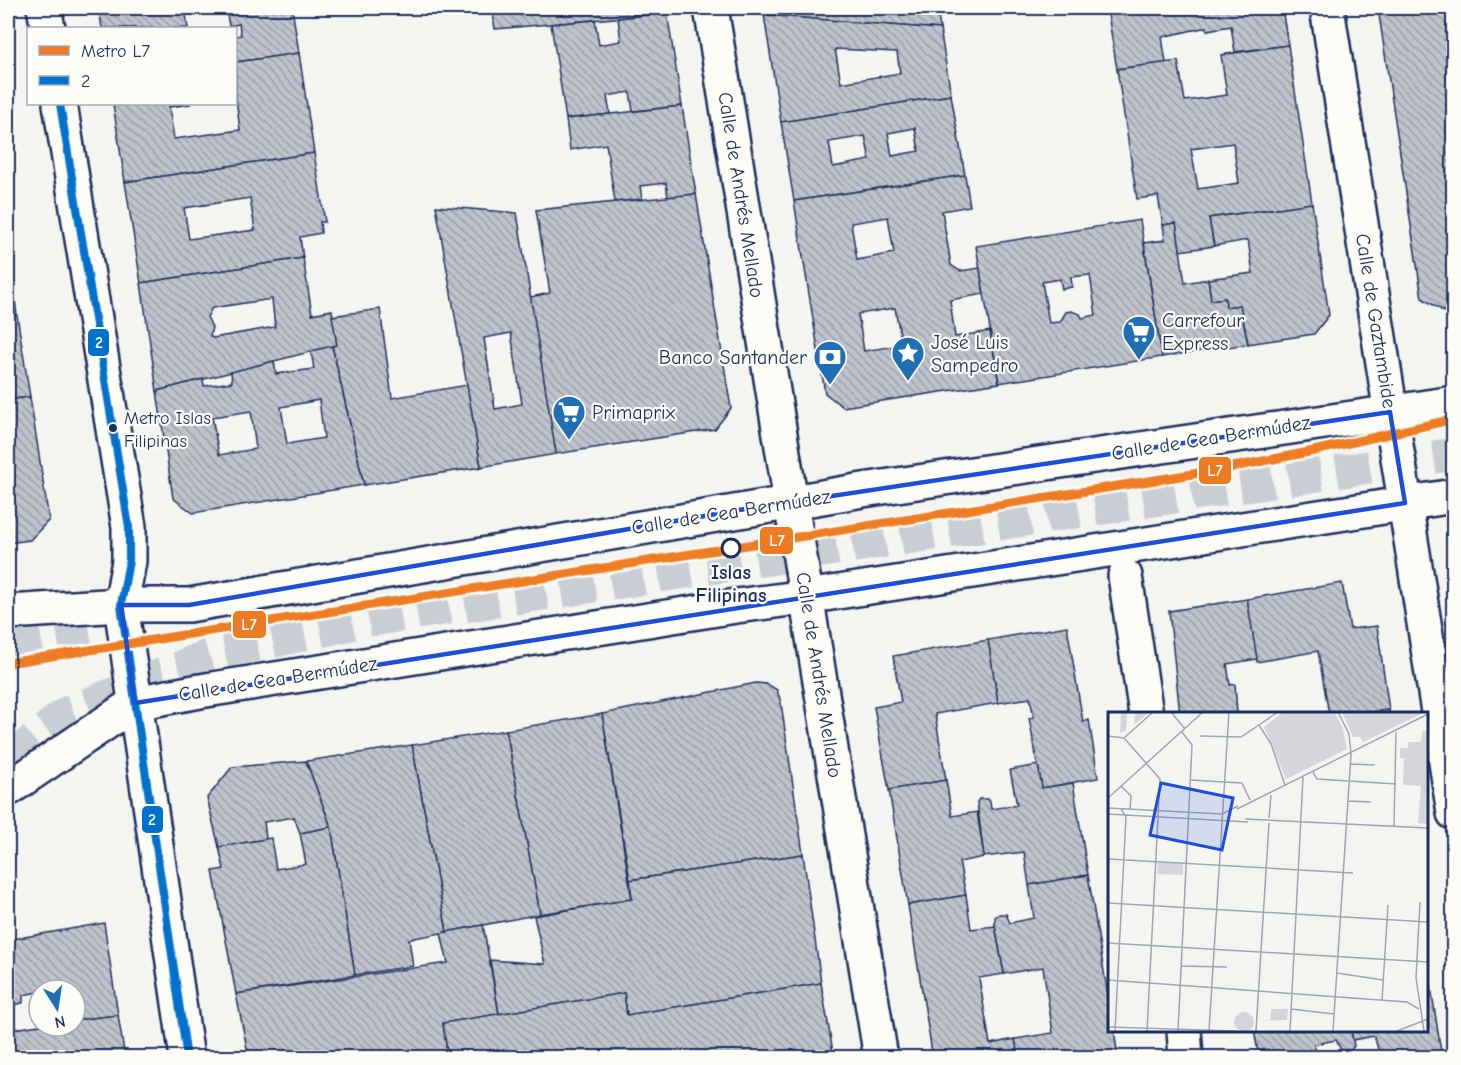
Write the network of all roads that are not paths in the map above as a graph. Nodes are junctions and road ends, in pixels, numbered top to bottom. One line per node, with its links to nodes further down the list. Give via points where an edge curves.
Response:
1 (45, 8): 4 (street)
2 (711, 8): 9 (street, Calle de Andrés Mellado)
3 (1327, 8): 7 (street, Calle de Gaztambide)
4 (48, 27)
5 (60, 105): 13 (street, via 129,527 129,561)
6 (1454, 403): 7 (street, Calle de Cea Bermúdez)
7 (1390, 412): 9 (street, Calle de Cea Bermúdez); 10 (street, Calle de Gaztambide)
8 (1454, 496): 10 (street, Calle de Cea Bermúdez)
9 (791, 502): 12 (street, Calle de Andrés Mellado); 13 (street, Calle de Cea Bermúdez, via 189,605)
10 (1405, 503): 12 (street, Calle de Cea Bermúdez); 18 (street, Calle de Gaztambide)
11 (1125, 576): 16 (street)
12 (806, 597): 15 (street, Calle de Cea Bermúdez); 21 (street, Calle de Andrés Mellado)
13 (121, 606): 14 (street, Calle de Cea Bermúdez); 15 (street)
14 (8, 612)
15 (135, 703): 17 (street); 20 (street)
16 (1146, 712)
17 (8, 789)
18 (1454, 813)
19 (1184, 1032): 22 (street)
20 (187, 1058)
21 (881, 1058)
22 (1186, 1058)

